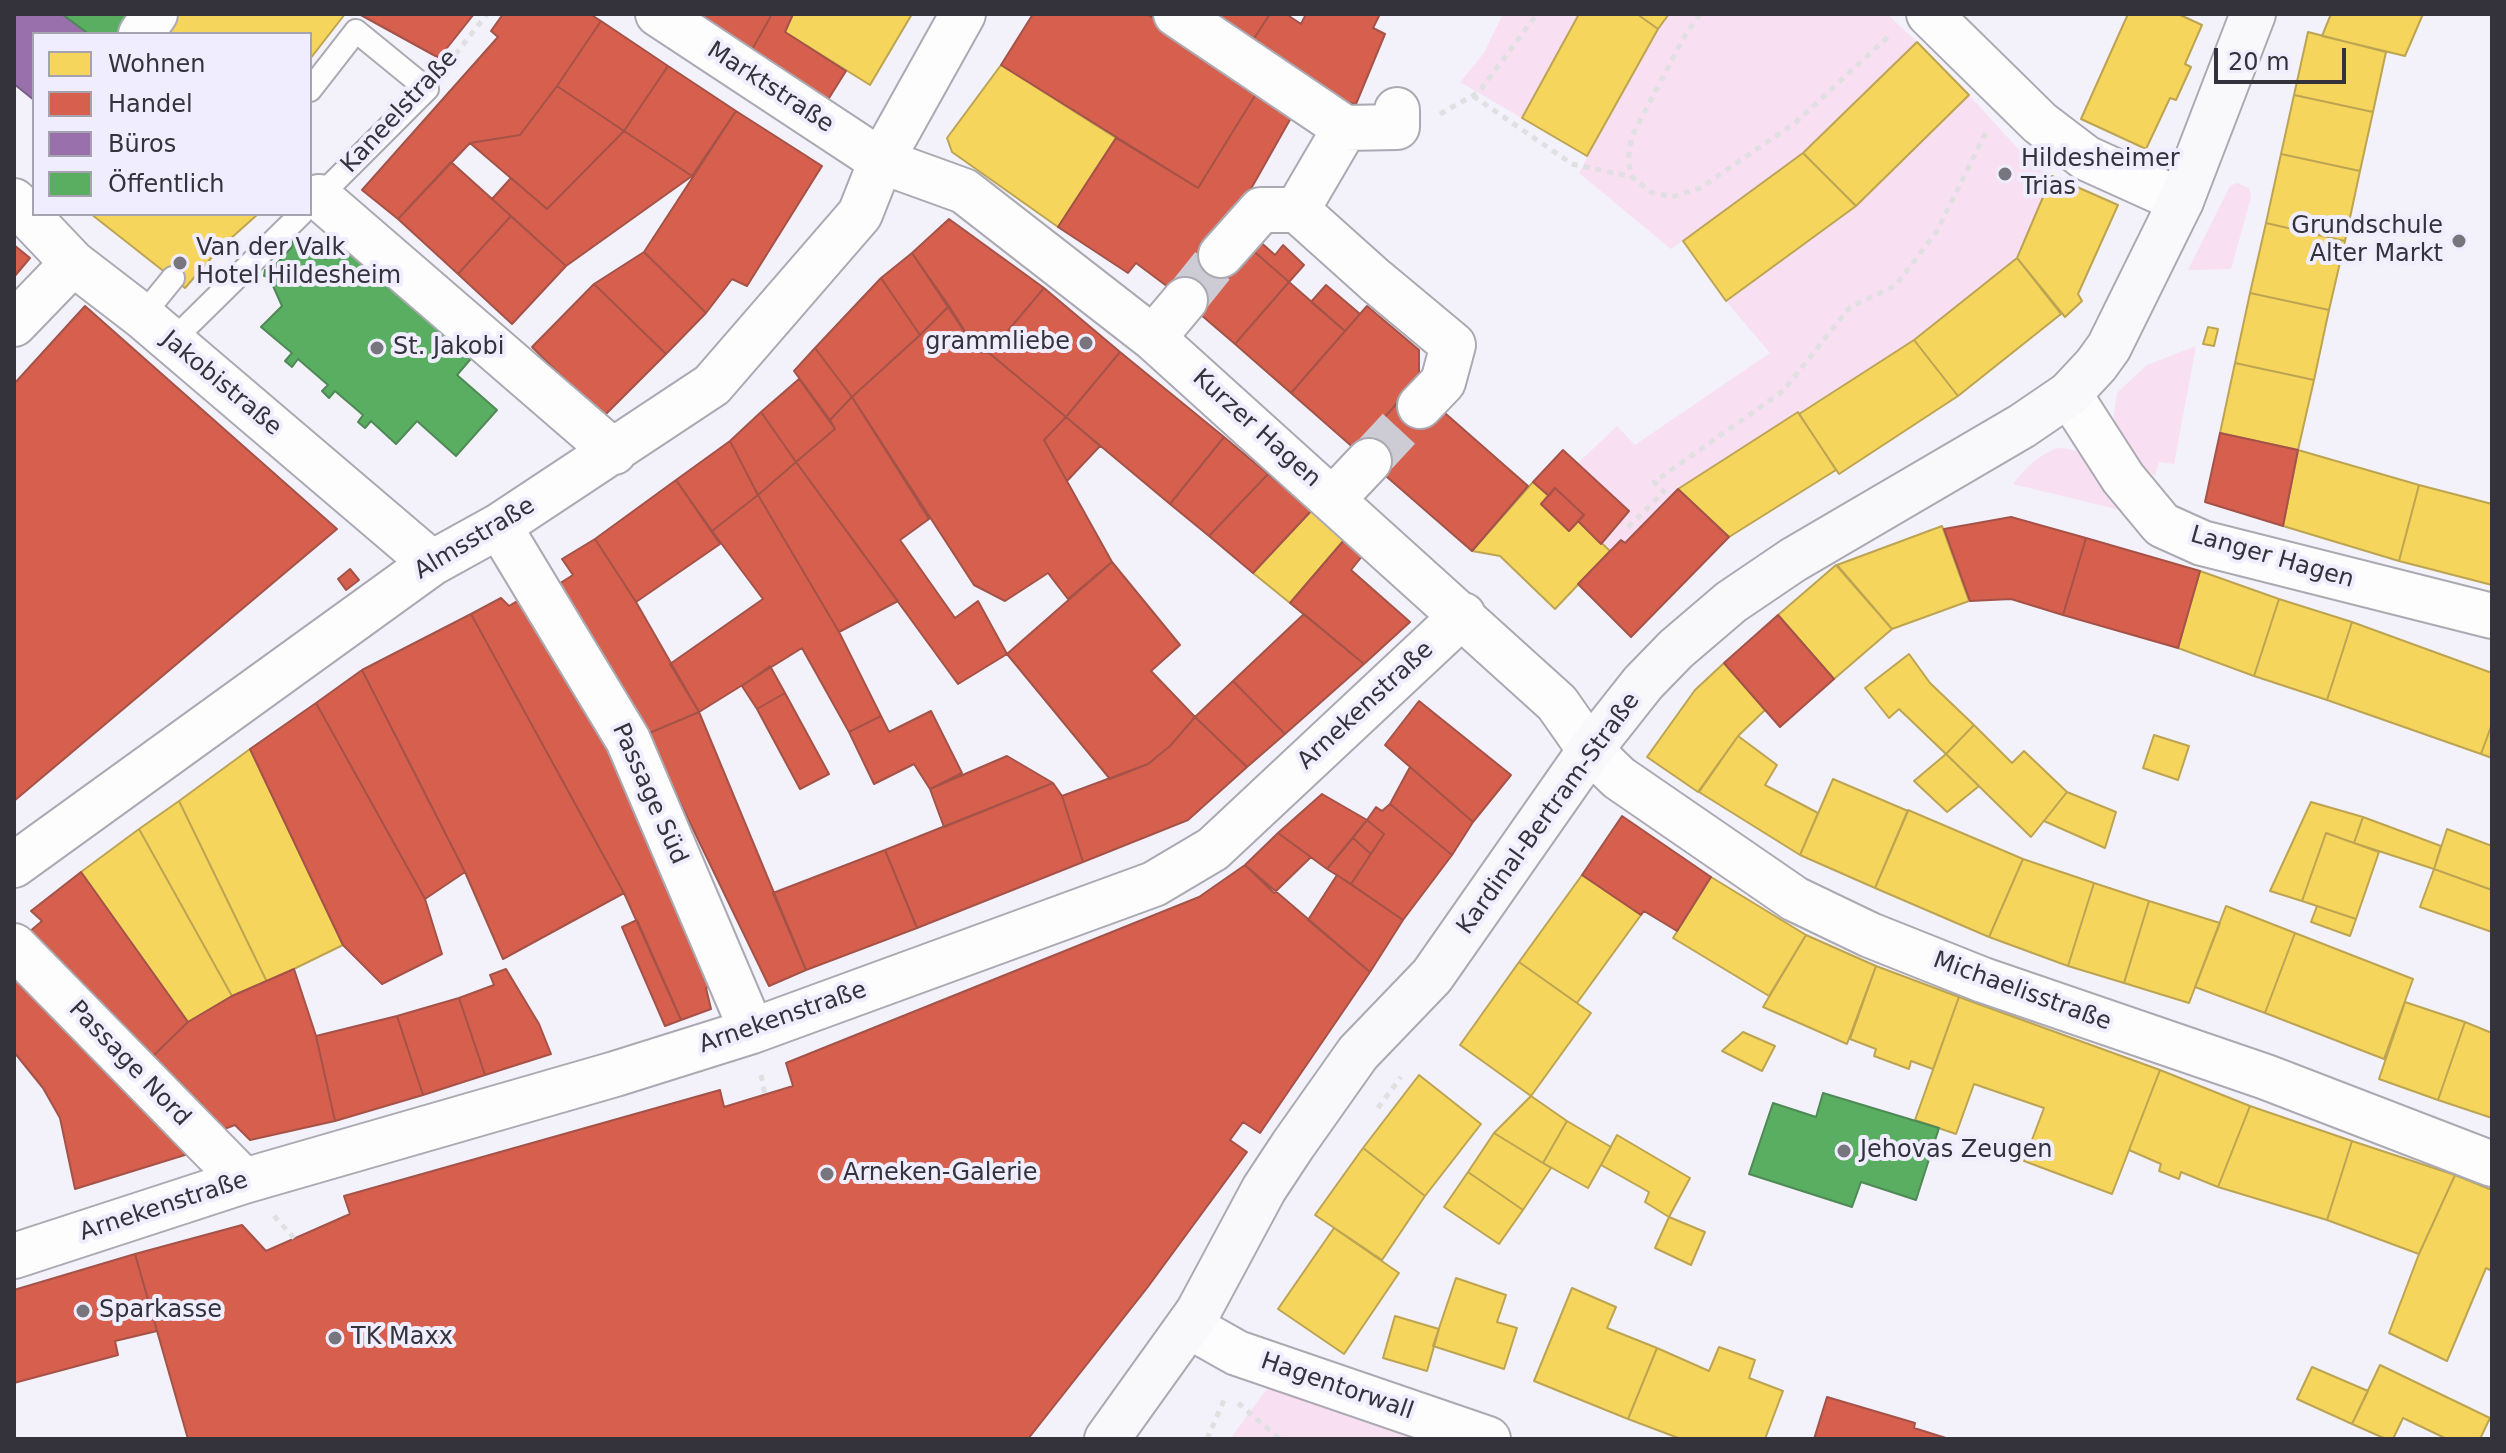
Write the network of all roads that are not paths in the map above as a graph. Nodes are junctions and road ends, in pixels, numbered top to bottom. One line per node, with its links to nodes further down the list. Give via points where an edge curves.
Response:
1 (155, 14): 7 (street)
2 (658, 14): 11 (street, Marktstraße)
3 (963, 14): 11 (street, Almsstraße)
4 (1176, 14): 10 (street)
5 (2253, 14): 13 (street, Kardinal-Bertram-Straße)
6 (1937, 23): 13 (street, via 2040,123 2086,158)
7 (142, 32)
8 (312, 87): 12 (lane, Kaneelstraße, via 356,31 427,89)
9 (1397, 118): 10 (street)
10 (1345, 128): 15 (street)
11 (881, 161): 24 (street, Kurzer Hagen, via 964,191); 27 (street, Almsstraße, via 860,214 712,385)
12 (312, 200)
13 (2181, 201): 25 (street, Kardinal-Bertram-Straße, via 2109,347)
14 (312, 204): 27 (street)
15 (1297, 210): 18 (street, via 1261,210); 26 (street, via 1453,345 1443,382)
16 (36, 216): 19 (street, Jakobistraße)
17 (293, 216): 23 (lane, Kaneelstraße)
18 (1221, 255)
19 (73, 263): 22 (street); 23 (street, Jakobistraße)
20 (173, 278): 23 (lane)
21 (1185, 300): 24 (street)
22 (14, 324)
23 (157, 329): 31 (street, Jakobistraße)
24 (1153, 338): 29 (street, Kurzer Hagen)
25 (2069, 394): 33 (street, Langer Hagen, via 2123,478 2162,525 2202,543); 34 (street, Kardinal-Bertram-Straße, via 1731,602 1643,683)
26 (1420, 406)
27 (614, 452): 30 (street, Almsstraße)
28 (1369, 461): 29 (street)
29 (1334, 498): 32 (street, Kurzer Hagen)
30 (499, 526): 31 (street, Almsstraße); 37 (street, Passage Süd, via 628,740)
31 (432, 563): 35 (street, Almsstraße)
32 (1463, 615): 34 (street, Kurzer Hagen, via 1557,703); 37 (street, Arnekenstraße, via 1213,849 1154,884)
33 (2492, 616)
34 (1590, 750): 38 (street, Michaelisstraße, via 1619,778 1795,899 1870,935); 41 (street, Kardinal-Bertram-Straße, via 1432,976 1358,1053 1293,1145)
35 (14, 865)
36 (14, 946): 39 (street, Passage Nord)
37 (752, 1031): 39 (street, Arnekenstraße)
38 (2492, 1164)
39 (244, 1181): 40 (street, Arnekenstraße)
40 (14, 1256)
41 (1189, 1326): 42 (street, Kardinal-Bertram-Straße); 43 (street, Hagentorwall, via 1237,1353)
42 (1107, 1439)
43 (1488, 1439)

